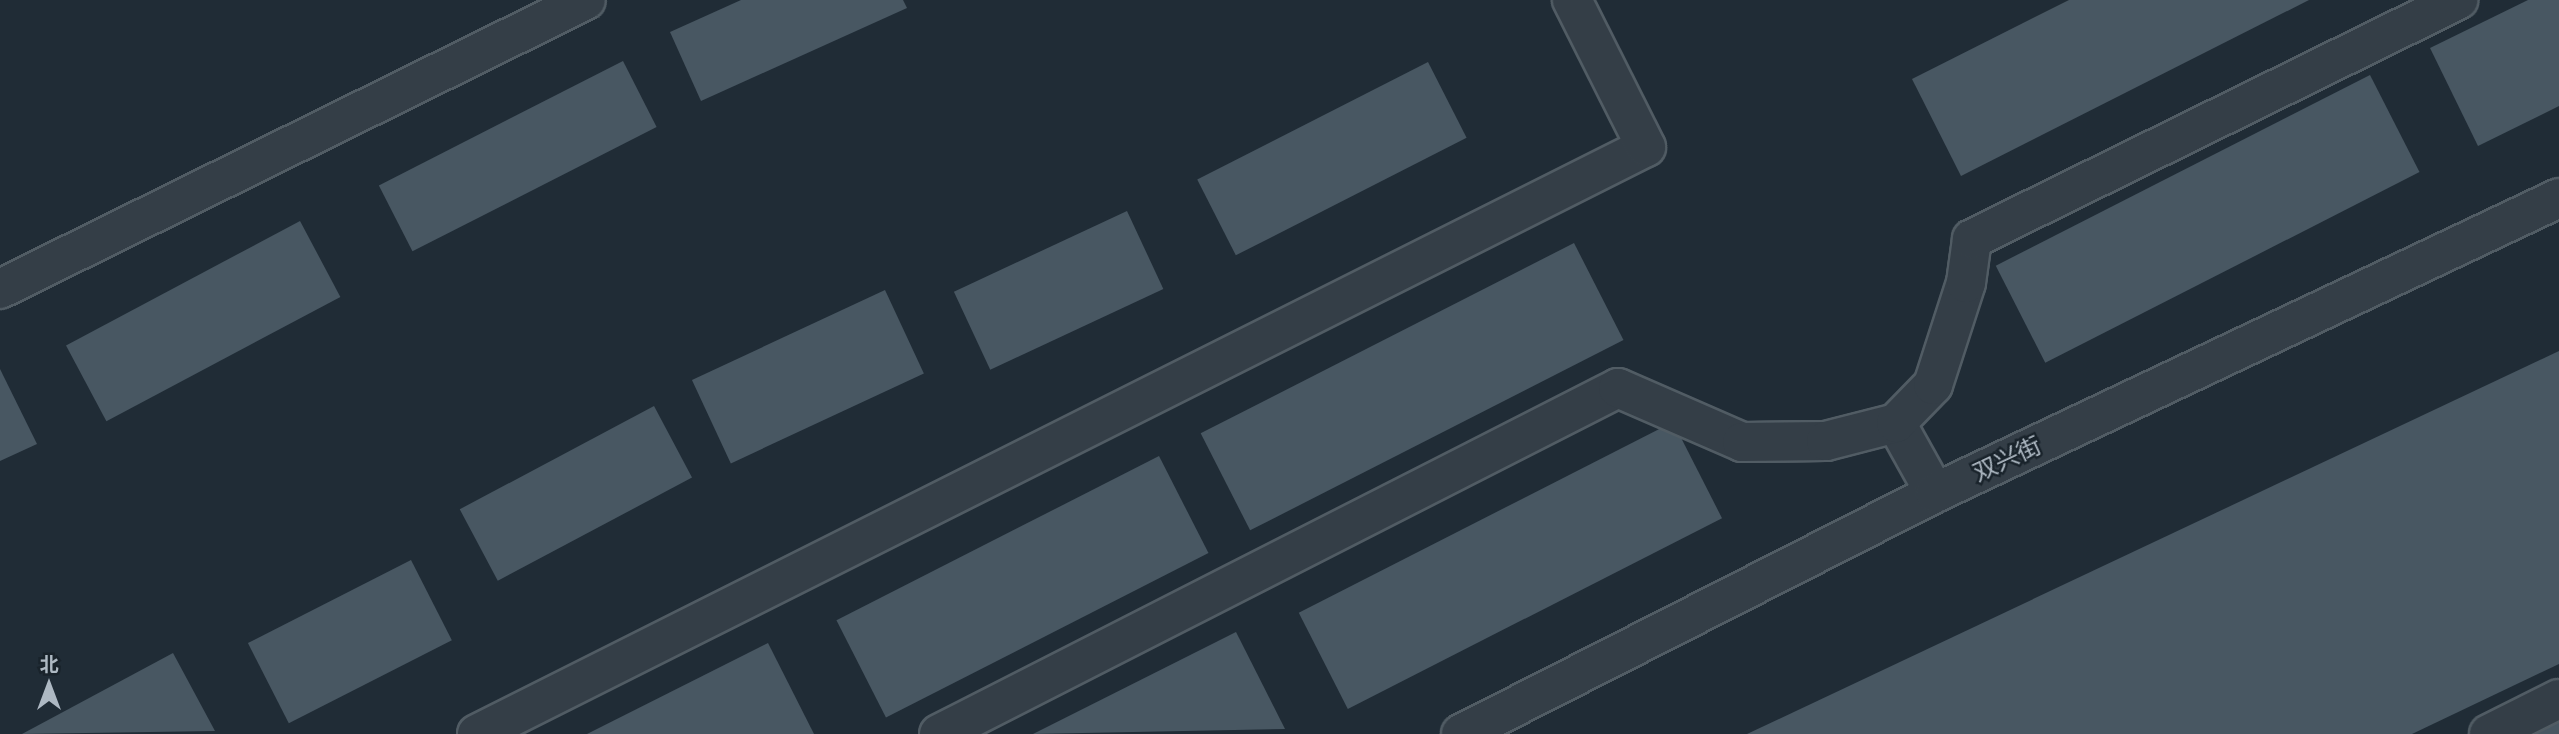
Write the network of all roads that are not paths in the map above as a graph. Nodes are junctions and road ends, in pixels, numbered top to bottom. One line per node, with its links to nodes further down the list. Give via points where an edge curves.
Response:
1 (586, 0): 5 (street)
2 (1572, 0): 9 (street, via 1646,147)
3 (2458, 0): 6 (street, via 1972,239 1959,309 1933,385)
4 (2559, 198): 7 (street, 双兴街)
5 (0, 289)
6 (1896, 423): 7 (street); 10 (street, via 1826,441 1742,442 1618,388)
7 (1935, 493): 11 (street, 双兴街)
8 (2559, 699): 12 (street)
9 (477, 734)
10 (939, 734)
11 (1461, 734)
12 (2489, 734)

